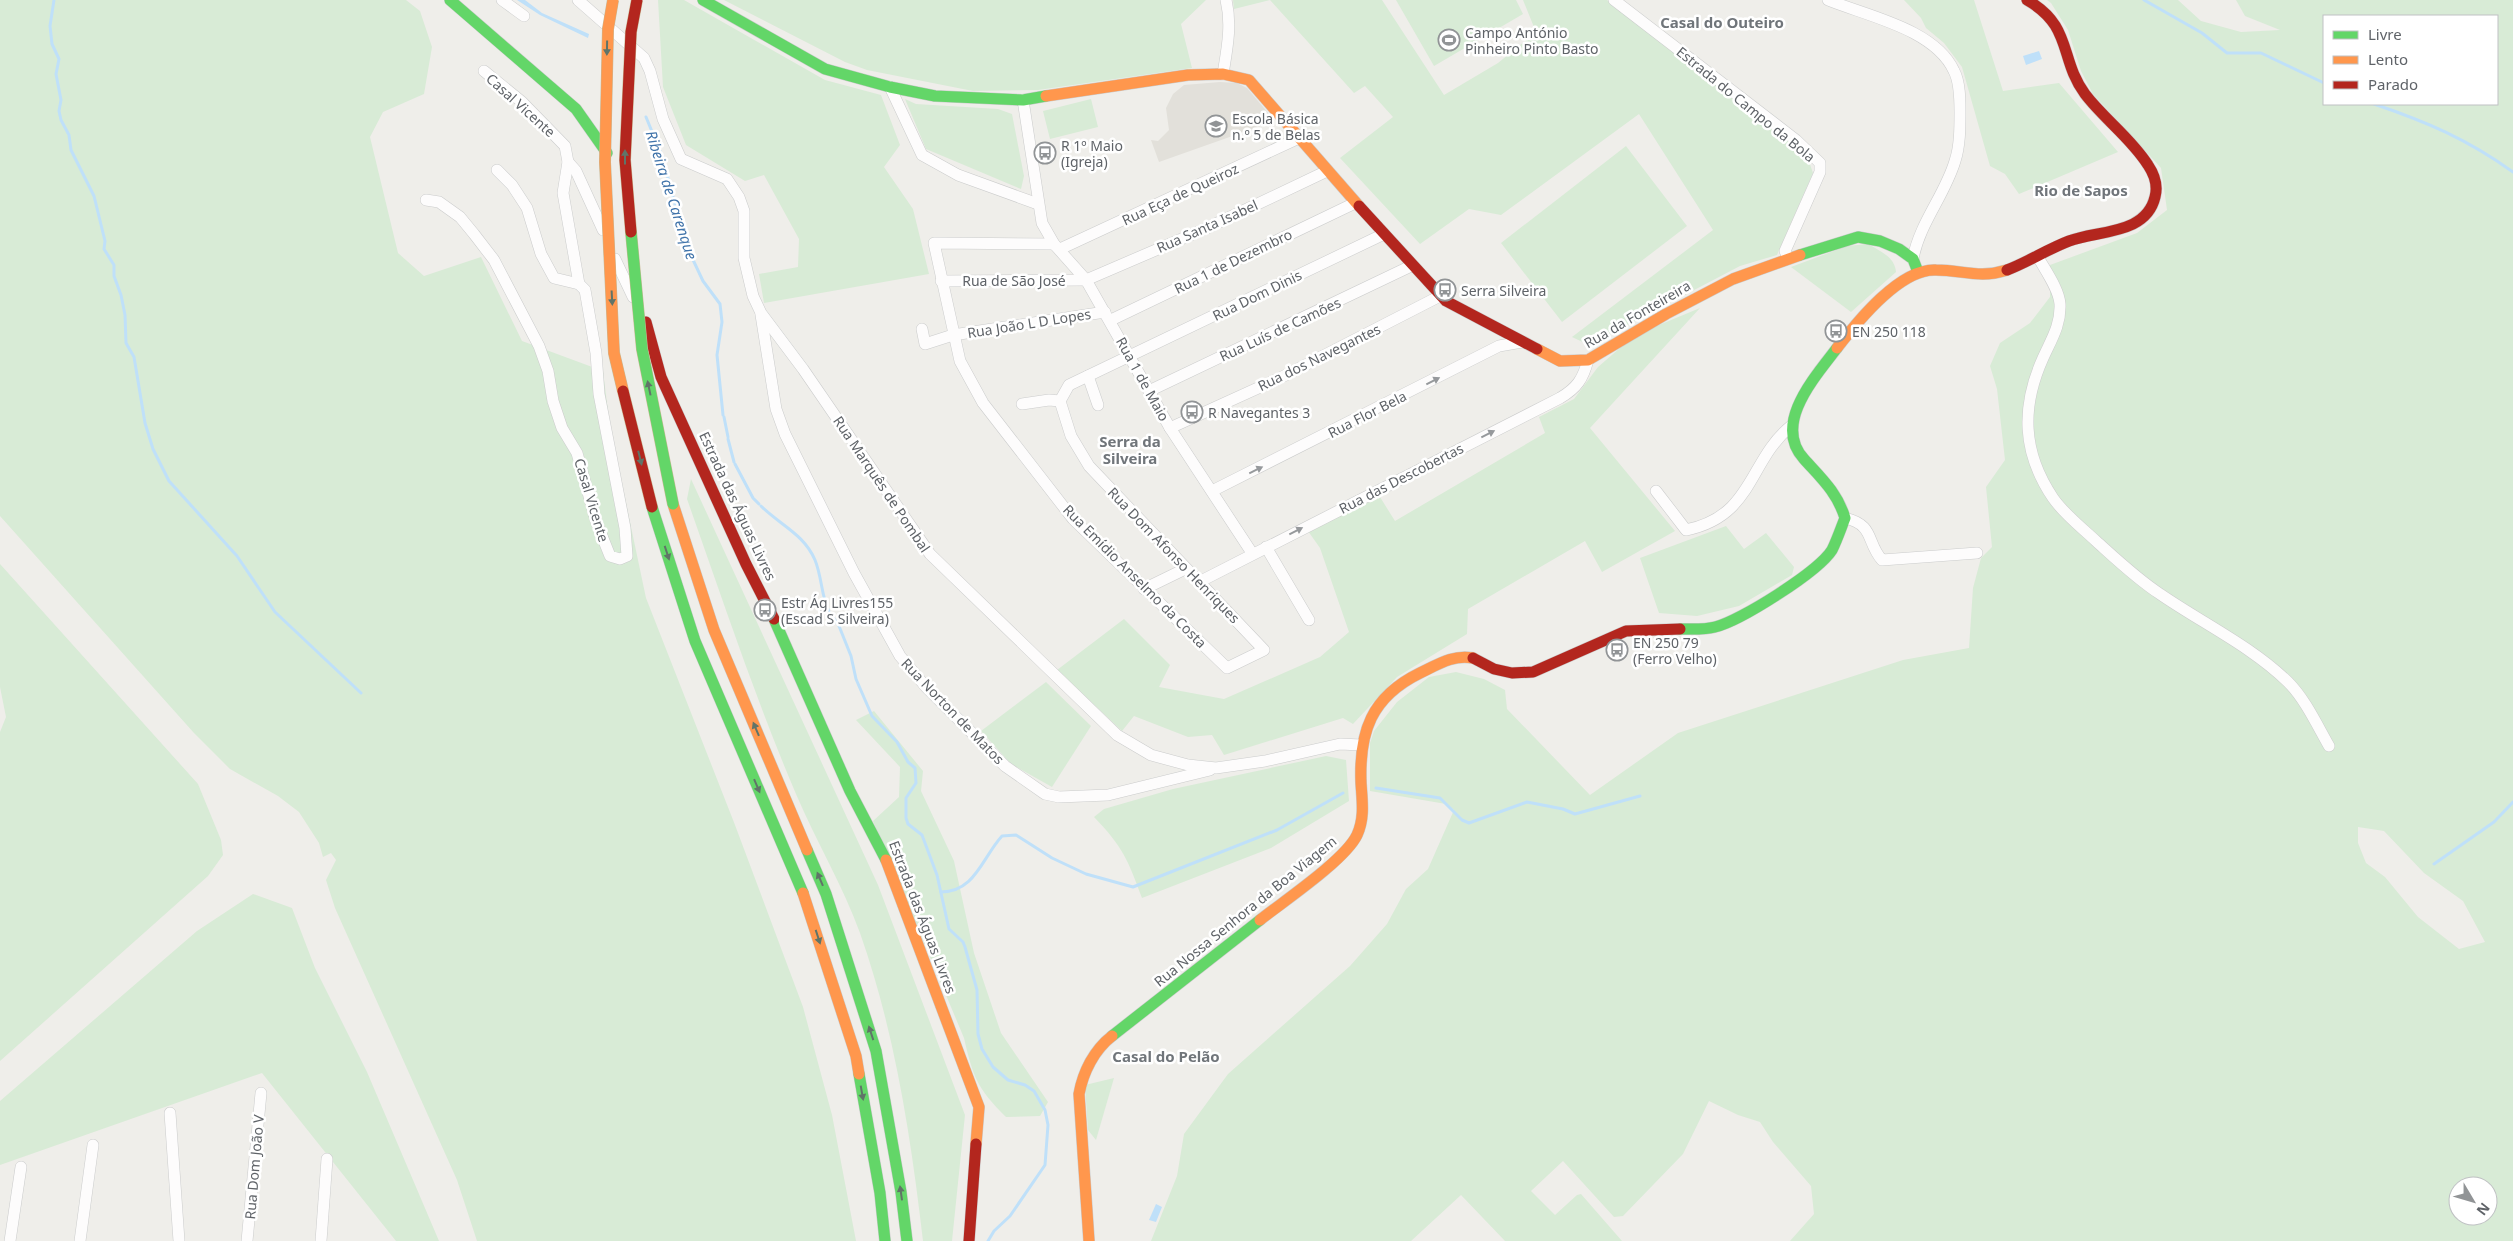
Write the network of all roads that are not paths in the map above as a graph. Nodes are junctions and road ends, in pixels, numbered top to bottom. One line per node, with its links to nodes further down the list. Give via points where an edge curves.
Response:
1 (450, 0): 36 (main road, Estrada das Águas Livres, via 576,109 609,155 619,178 628,249)
2 (502, 0): 11 (street)
3 (578, 0): 34 (street, Rua Marquês de Pombal, via 644,58 663,119 681,159 727,179 739,197 744,211 744,258 753,296)
4 (613, 0): 73 (main road, one-way to 73, bridge, via 608,29 605,162 614,352 652,507 695,641 808,905 856,1056)
5 (637, 0): 74 (main road, one-way to 5, bridge, via 902,1192 876,1051 865,1014 826,894 714,630 673,504 642,349 625,160 631,32)
6 (702, 0): 14 (main road, Rua da Fonteireira, via 825,69)
7 (1226, 0): 13 (street, via 1228,42)
8 (1614, 0): 26 (street, Estrada do Campo da Bola, via 1796,140 1820,163 1820,172 1785,251)
9 (2027, 0): 25 (main road, via 2043,10 2058,28 2069,63 2084,92 2150,166 2156,188 2154,205 2138,224 2082,237)
10 (1831, 1): 27 (street, via 1914,33 1943,54 1955,72 1960,101 1956,161 1916,244)
11 (524, 16)
12 (484, 71): 17 (street, Casal Vicente, via 553,132 565,146)
13 (1223, 74): 15 (main road, Rua da Fonteireira, via 1088,88); 16 (main road, Rua da Fonteireira, via 1255,85)
14 (890, 87): 15 (main road, Rua da Fonteireira, via 936,96); 22 (street, via 922,155 958,175)
15 (1023, 100): 22 (street, Rua 1 de Maio)
16 (1299, 138): 19 (main road, Rua da Fonteireira); 24 (street, Rua Eça de Queiroz)
17 (568, 162): 32 (street, Casal Vicente, via 563,193); 36 (street, via 586,190 623,279)
18 (497, 170): 32 (street, via 512,185 526,208 541,254 554,278)
19 (1327, 171): 21 (main road, Rua da Fonteireira); 31 (street, Rua Santa Isabel)
20 (426, 200): 32 (street, Casal Vicente, via 439,202 460,217 494,260 539,346 559,419 577,453 610,556 620,558 627,556 625,528 599,394 585,290)
21 (1355, 203): 23 (main road, Rua da Fonteireira); 35 (street, Rua 1 de Dezembro)
22 (1038, 204): 24 (street, Rua 1 de Maio, via 1042,223)
23 (1384, 234): 28 (main road, Rua da Fonteireira); 40 (street, Rua Dom Dinis)
24 (1057, 246): 30 (street, Rua Emídio Anselmo da Costa, via 934,242); 31 (street, Rua 1 de Maio)
25 (2038, 257): 29 (main road, via 1987,275 1930,270); 61 (street, via 2056,289 2060,304 2057,329 2034,377 2027,413 2030,452 2045,484 2070,518 2122,565 2159,594 2264,662 2289,683)
26 (1788, 258): 27 (main road, Rua da Fonteireira, via 1858,237 1880,241); 41 (main road, Rua da Fonteireira, via 1703,294)
27 (1913, 259): 29 (main road)
28 (1411, 266): 33 (main road, Rua da Fonteireira); 43 (street, Rua Luís de Camões)
29 (1918, 272): 47 (main road, via 1890,290 1837,348 1802,398)
30 (941, 280): 31 (street, Rua de São José); 38 (street, Rua Emídio Anselmo da Costa)
31 (1086, 280): 35 (street, Rua 1 de Maio)
32 (579, 284)
33 (1440, 296): 39 (main road, Rua da Fonteireira); 48 (street, Rua dos Navegantes, via 1280,378)
34 (761, 313): 62 (street, Rua Marquês de Pombal, via 780,333 840,417 915,526 930,554 1122,735 1151,755 1188,765); 62 (street, Rua Norton de Matos, via 776,409 854,573 900,656 1005,766 1045,794 1059,797 1108,795 1146,788)
35 (1108, 316): 38 (street, Rua João L D Lopes); 40 (street, Rua 1 de Maio)
36 (645, 320): 75 (main road, Estrada das Águas Livres, via 661,377 746,564 785,640 850,791 894,879 979,1107)
37 (922, 329): 38 (street, Rua João L D Lopes, via 925,344)
38 (953, 335): 57 (street, Rua Emídio Anselmo da Costa, via 957,362 983,403 1073,519)
39 (1522, 342): 41 (main road, Rua da Fonteireira, via 1560,360); 49 (street, Rua Flor Bela, one-way to 39, via 1499,346)
40 (1130, 357): 42 (street); 43 (street, Rua 1 de Maio)
41 (1588, 360): 52 (street, Rua das Descobertas, one-way to 41, via 1576,389)
42 (1088, 376): 44 (street, via 1069,384); 46 (street)
43 (1149, 392): 48 (street, Rua 1 de Maio)
44 (1060, 401): 45 (street); 55 (street, Rua Dom Afonso Henriques, via 1071,436 1089,466)
45 (1022, 404)
46 (1098, 405)
47 (1791, 426): 50 (street, via 1778,436 1740,499 1729,511 1698,527 1686,530); 51 (main road, via 1796,452 1836,495)
48 (1170, 428): 49 (street, Rua 1 de Maio)
49 (1212, 491): 53 (street, Rua 1 de Maio)
50 (1656, 491)
51 (1845, 518): 54 (street, via 1857,521 1869,532 1882,560); 60 (main road, Rua Nossa Senhora da Boa Viagem, via 1830,551 1817,565 1735,620 1713,628 1626,632 1532,672 1512,673 1494,669 1472,657 1453,657 1414,676 1390,694 1374,714)
52 (1266, 547): 53 (street, Rua das Descobertas); 58 (street)
53 (1252, 553): 56 (street, Rua das Descobertas)
54 (1977, 553)
55 (1185, 569): 56 (street, Rua Dom Afonso Henriques); 57 (street)
56 (1199, 582): 59 (street, Rua Dom Afonso Henriques, via 1264,650)
57 (1144, 589): 59 (street, Rua Emídio Anselmo da Costa)
58 (1309, 620)
59 (1227, 668)
60 (1360, 745): 62 (street, Rua Marquês de Pombal, via 1340,744 1302,754); 76 (main road, Rua Nossa Senhora da Boa Viagem, via 1363,814 1357,835 1346,852 1106,1041 1087,1064 1079,1087 1078,1104)
61 (2329, 746)
62 (1216, 764)
63 (261, 1093): 71 (street, Rua Dom João V)
64 (170, 1113): 70 (street)
65 (93, 1145): 69 (street)
66 (327, 1159): 72 (street)
67 (21, 1167): 68 (street)
68 (10, 1241)
69 (80, 1241)
70 (179, 1241)
71 (247, 1241)
72 (321, 1241)
73 (885, 1241)
74 (907, 1241)
75 (968, 1241)
76 (1089, 1241)

